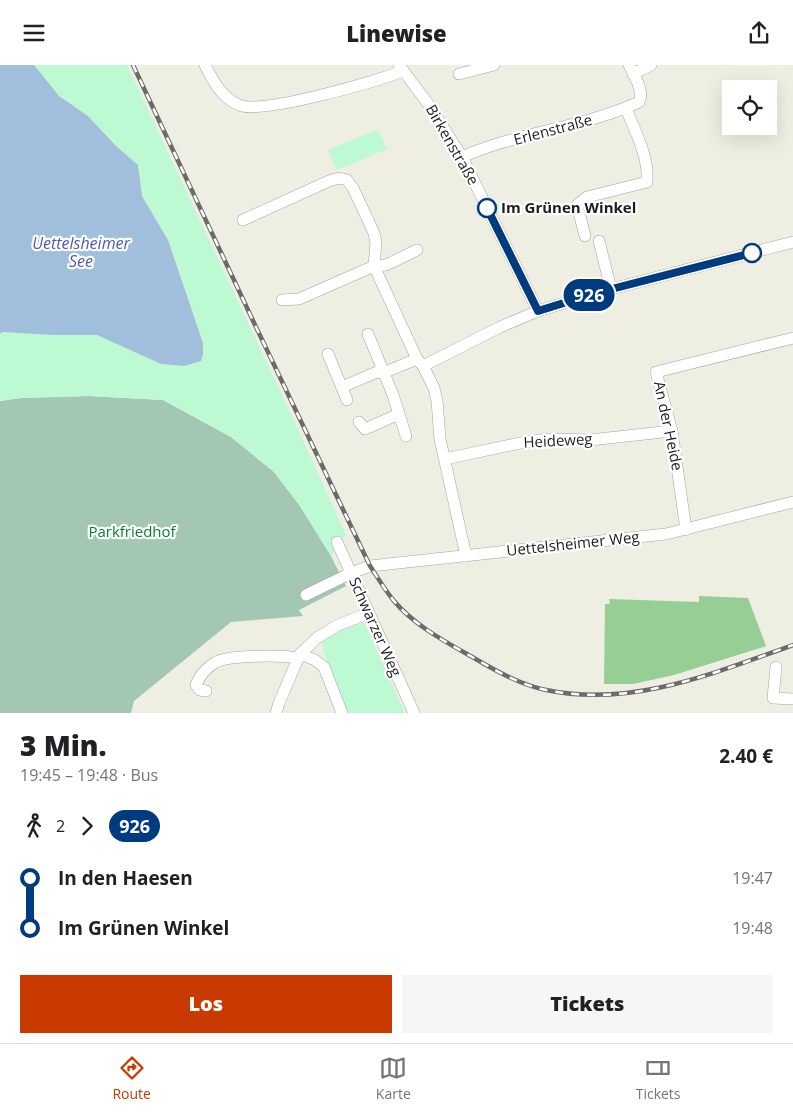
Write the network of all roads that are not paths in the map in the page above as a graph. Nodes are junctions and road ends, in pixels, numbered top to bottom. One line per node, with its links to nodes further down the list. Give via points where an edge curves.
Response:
1 (205, 65): 4 (street, via 231,101 252,107 299,100 382,78)
2 (494, 65): 6 (street)
3 (652, 65): 5 (street)
4 (401, 68): 8 (street, Birkenstraße, via 430,105)
5 (631, 69): 7 (street, Erlenstraße, via 641,99)
6 (459, 74)
7 (626, 108): 8 (street, Erlenstraße); 10 (street, via 644,154 647,182 587,197 577,205)
8 (462, 157): 17 (street, Birkenstraße)
9 (243, 220): 14 (street, via 329,181 347,180 374,233)
10 (585, 236)
11 (599, 241): 15 (street)
12 (793, 242): 15 (street)
13 (417, 250): 14 (street, via 386,265)
14 (374, 266): 16 (street, via 299,299); 21 (street)
15 (611, 289): 17 (street)
16 (282, 300)
17 (538, 311): 21 (street)
18 (368, 334): 22 (street)
19 (793, 339): 27 (street, An der Heide, via 656,372)
20 (328, 354): 23 (street)
21 (420, 363): 22 (street); 29 (street, via 434,388)
22 (383, 373): 23 (street, via 376,372); 25 (street)
23 (342, 387): 24 (street)
24 (347, 401)
25 (399, 414): 26 (street, via 365,429); 28 (street)
26 (359, 422)
27 (672, 431): 29 (street, Heideweg, via 590,440 525,442); 31 (street, An der Heide)
28 (406, 436)
29 (444, 459): 33 (street)
30 (793, 501): 31 (street, Uettelsheimer Weg)
31 (686, 530): 33 (street, Uettelsheimer Weg)
32 (337, 542): 34 (street, Schwarzer Weg)
33 (466, 557): 34 (street, Uettelsheimer Weg, via 370,566)
34 (350, 573): 35 (street, Uettelsheimer Weg); 36 (street, Schwarzer Weg)
35 (306, 595)
36 (369, 613): 37 (street, via 338,625 317,638); 43 (street, Schwarzer Weg)
37 (299, 656): 39 (street, via 217,662 198,679 196,685); 41 (street); 42 (street, via 315,660 324,667)
38 (776, 667): 40 (street, via 773,698)
39 (206, 691)
40 (793, 699)
41 (276, 713)
42 (342, 713)
43 (414, 713)

